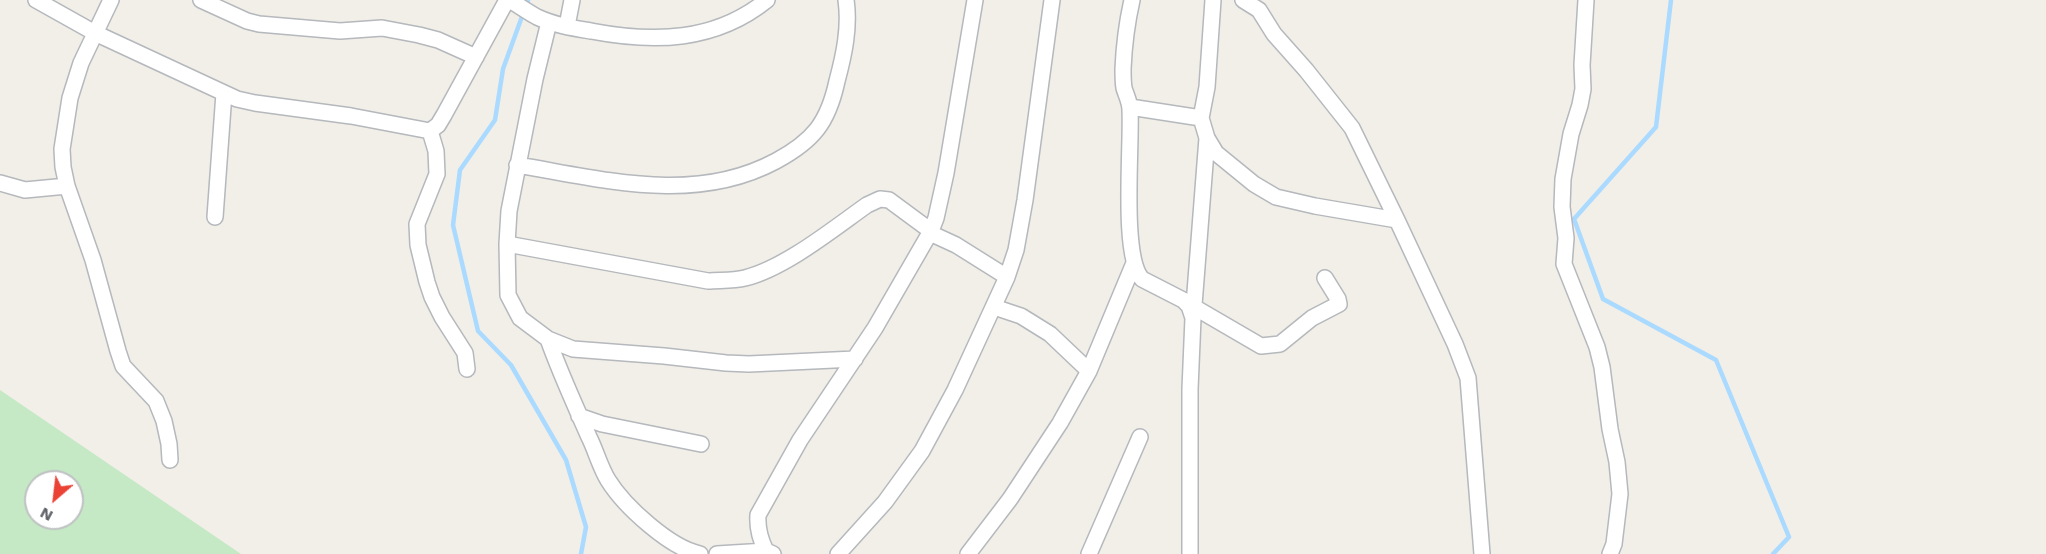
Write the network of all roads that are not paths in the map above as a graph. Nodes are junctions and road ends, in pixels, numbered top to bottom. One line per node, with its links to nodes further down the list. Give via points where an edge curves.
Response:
1 (36, 0): 16 (street)
2 (111, 0): 16 (street)
3 (201, 0): 17 (street, via 259,24 340,31 382,28 419,34)
4 (508, 0): 14 (street); 17 (street)
5 (572, 0): 15 (street)
6 (846, 0): 23 (street, via 843,52 826,115 806,142 759,170 681,187)
7 (975, 0): 28 (street, via 946,173)
8 (1052, 0): 31 (street, via 1025,200)
9 (1132, 0): 19 (street, via 1123,72)
10 (1213, 0): 20 (street)
11 (1243, 0): 27 (street, via 1259,10 1274,34 1352,128)
12 (1586, 0): 51 (street, via 1583,89 1563,179 1564,264 1602,367 1620,494)
13 (763, 2): 15 (street, via 733,22 683,36 641,38)
14 (543, 19): 15 (street); 23 (street)
15 (567, 26)
16 (95, 33): 18 (street); 25 (street, via 69,105 62,149)
17 (476, 57): 21 (street, via 438,125)
18 (224, 93): 21 (street, via 255,103); 26 (street)
19 (1130, 107): 20 (street); 30 (street)
20 (1201, 118): 22 (street)
21 (430, 131): 37 (street, via 437,174 417,224 418,245 427,282 442,317 465,353)
22 (1207, 138): 27 (street, via 1216,153 1234,169 1276,197); 34 (street)
23 (517, 165): 29 (street)
24 (0, 183): 25 (street, via 25,190)
25 (67, 186): 42 (street, via 93,260 117,351 123,366 156,401 164,421)
26 (215, 217)
27 (1397, 219): 50 (street, via 1468,378)
28 (931, 232): 29 (street, via 889,200 880,199 761,272 732,280 708,281); 31 (street); 36 (street)
29 (507, 244): 35 (street, via 508,295 520,318)
30 (1134, 263): 34 (street, via 1142,279 1183,300); 38 (street)
31 (1007, 277): 33 (street)
32 (1325, 278): 34 (street, via 1339,304 1312,318 1280,344 1261,346)
33 (994, 307): 38 (street, via 1021,316 1050,334); 46 (street, via 922,451 885,502)
34 (1194, 313): 49 (street)
35 (548, 339): 36 (street, via 573,349 726,363); 39 (street)
36 (855, 359): 43 (street, via 800,440 758,515 757,525)
37 (467, 369)
38 (1089, 371): 47 (street, via 1025,477)
39 (579, 416): 41 (street); 44 (street, via 607,479 618,494 669,540)
40 (1140, 437): 48 (street)
41 (701, 444)
42 (170, 460)
43 (766, 553): 45 (street)
44 (700, 554)
45 (717, 554)
46 (838, 554)
47 (968, 554)
48 (1089, 554)
49 (1190, 554)
50 (1482, 554)
51 (1610, 554)

